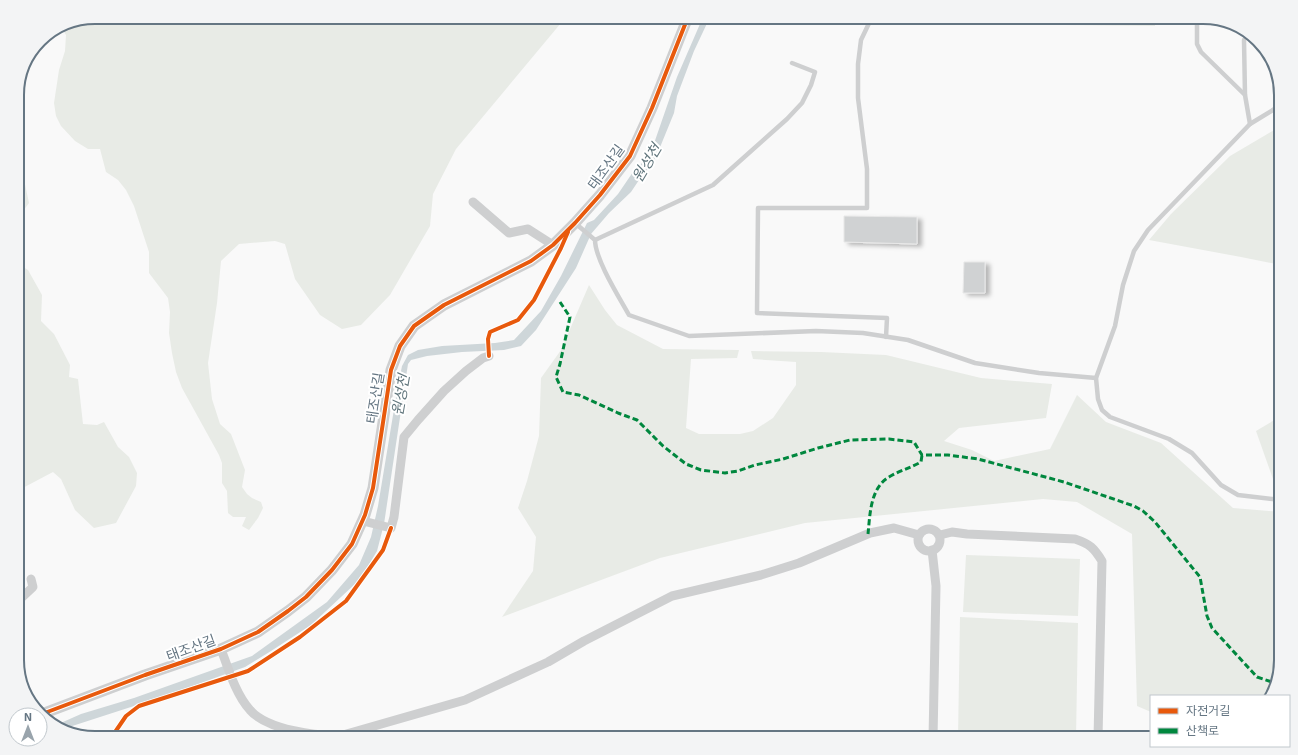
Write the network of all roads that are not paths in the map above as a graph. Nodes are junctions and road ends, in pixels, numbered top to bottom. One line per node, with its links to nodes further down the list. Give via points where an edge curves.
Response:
1 (685, 24): 10 (street, 태조산길, via 630,156)
2 (869, 24): 13 (lane, via 861,40 858,64 858,98 867,169 867,208 758,208 757,313 887,318)
3 (1197, 24): 6 (lane, via 1197,44 1201,52)
4 (1244, 40): 6 (lane)
5 (792, 62): 11 (lane, via 815,72 802,103 713,185)
6 (1245, 95): 8 (lane)
7 (1274, 109): 8 (lane)
8 (1250, 124): 15 (lane, via 1148,230 1134,252 1123,284 1115,326)
9 (473, 202): 12 (street, via 509,233 528,229)
10 (577, 226): 11 (lane); 12 (street, 태조산길)
11 (593, 238): 13 (lane, via 605,269 629,315 689,336 816,331 863,333)
12 (553, 245): 17 (street, 태조산길, via 531,261 444,305 414,326 400,346 391,370)
13 (886, 337): 15 (lane, via 908,340 975,363 1039,374)
14 (490, 356): 17 (street, via 483,358 444,390 404,437 391,528)
15 (1096, 378): 16 (lane, via 1098,399 1102,410 1110,417 1169,439 1192,453 1221,485 1238,495)
16 (1274, 499)
17 (367, 522): 23 (street, 태조산길, via 332,570 306,597 258,632)
18 (919, 535): 19 (street, via 928,529 935,530); 20 (street, via 920,546); 26 (street, via 894,528 870,533 798,563 761,575 672,596 548,662 465,700)
19 (940, 535): 20 (street, via 939,545); 28 (street, via 952,532 1075,539 1094,548 1102,561)
20 (932, 550): 27 (street, via 936,586)
21 (31, 579): 22 (street, via 33,587)
22 (24, 595)
23 (221, 649): 24 (street, 태조산길); 25 (street, via 250,711 275,725)
24 (48, 712)
25 (298, 731)
26 (357, 731)
27 (933, 731)
28 (1098, 731)

